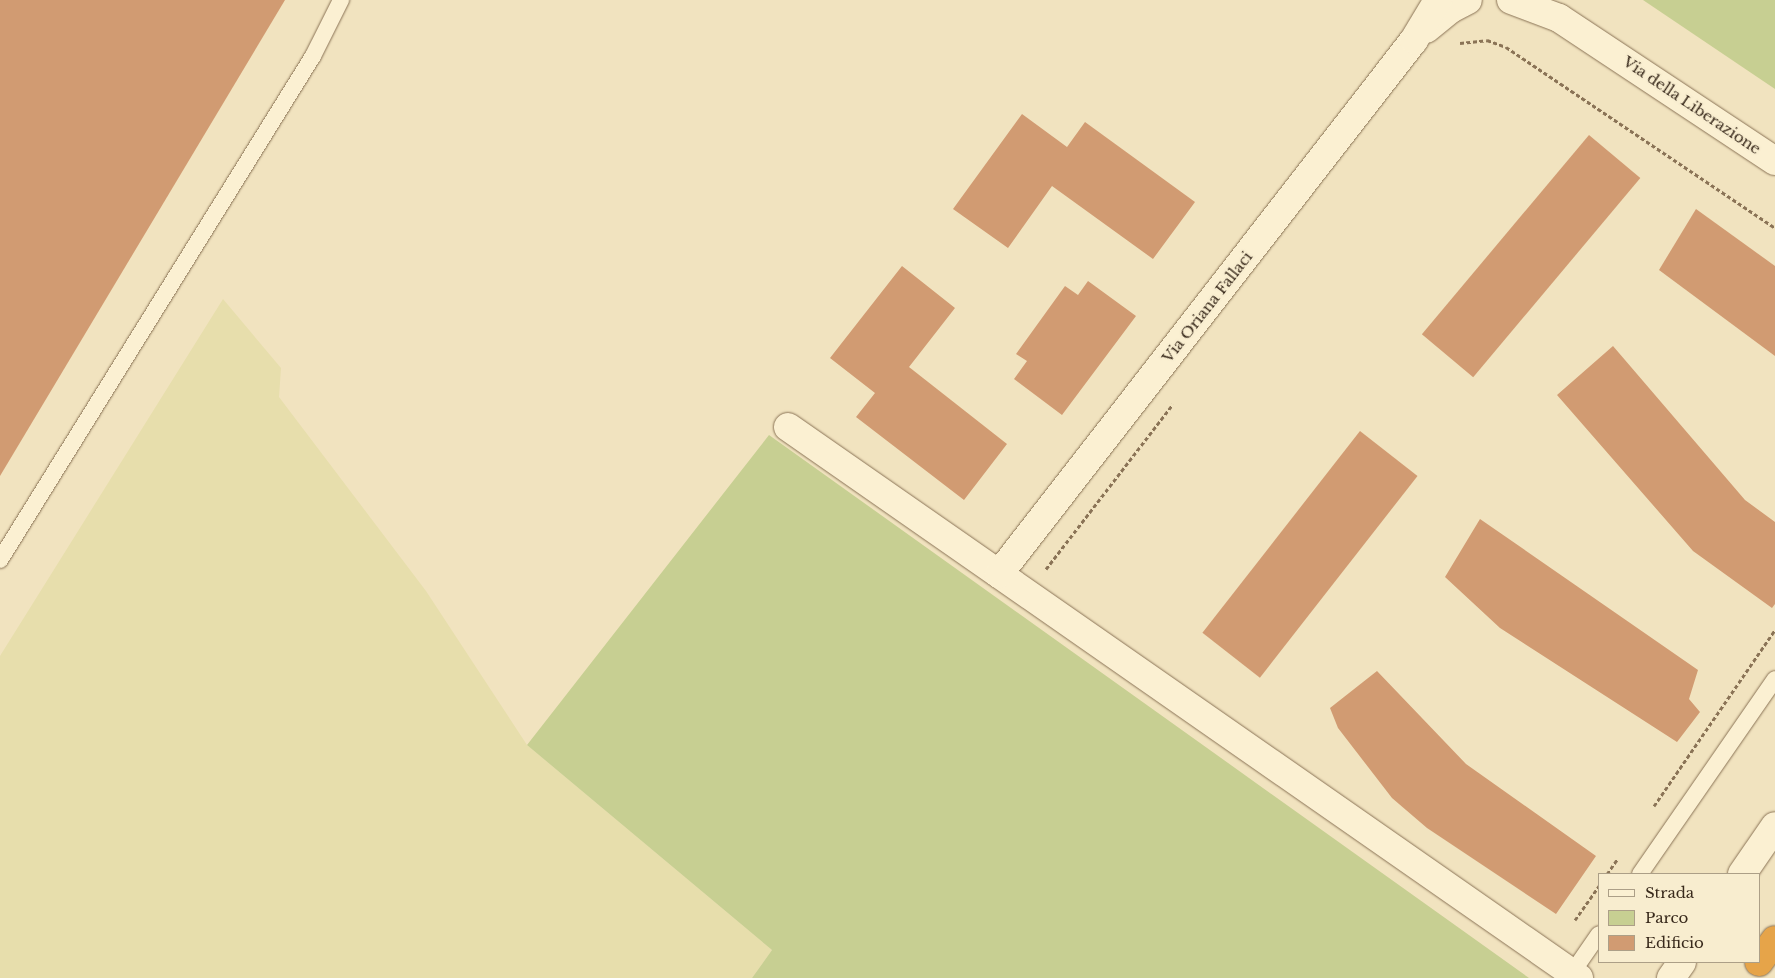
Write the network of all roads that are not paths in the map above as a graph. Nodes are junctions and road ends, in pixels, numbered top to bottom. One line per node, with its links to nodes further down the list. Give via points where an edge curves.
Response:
1 (341, 0): 10 (lane, via 313,56)
2 (1438, 0): 6 (street)
3 (1468, 0): 6 (street, via 1451,9)
4 (1511, 0): 7 (street, Via della Liberazione, via 1553,15)
5 (1569, 0): 7 (street, Via della Liberazione)
6 (1414, 40): 11 (street, Via Oriana Fallaci)
7 (1610, 49): 8 (street, Via della Liberazione)
8 (1775, 161)
9 (788, 427): 11 (street)
10 (0, 560)
11 (999, 574): 21 (street)
12 (1775, 678): 14 (lane)
13 (1775, 826): 15 (street)
14 (1641, 873)
15 (1743, 873)
16 (1598, 936): 21 (lane)
17 (1775, 940): 18 (highway)
18 (1760, 961)
19 (1681, 963): 22 (street)
20 (1758, 963): 23 (highway)
21 (1575, 976)
22 (1671, 978)
23 (1746, 978)

